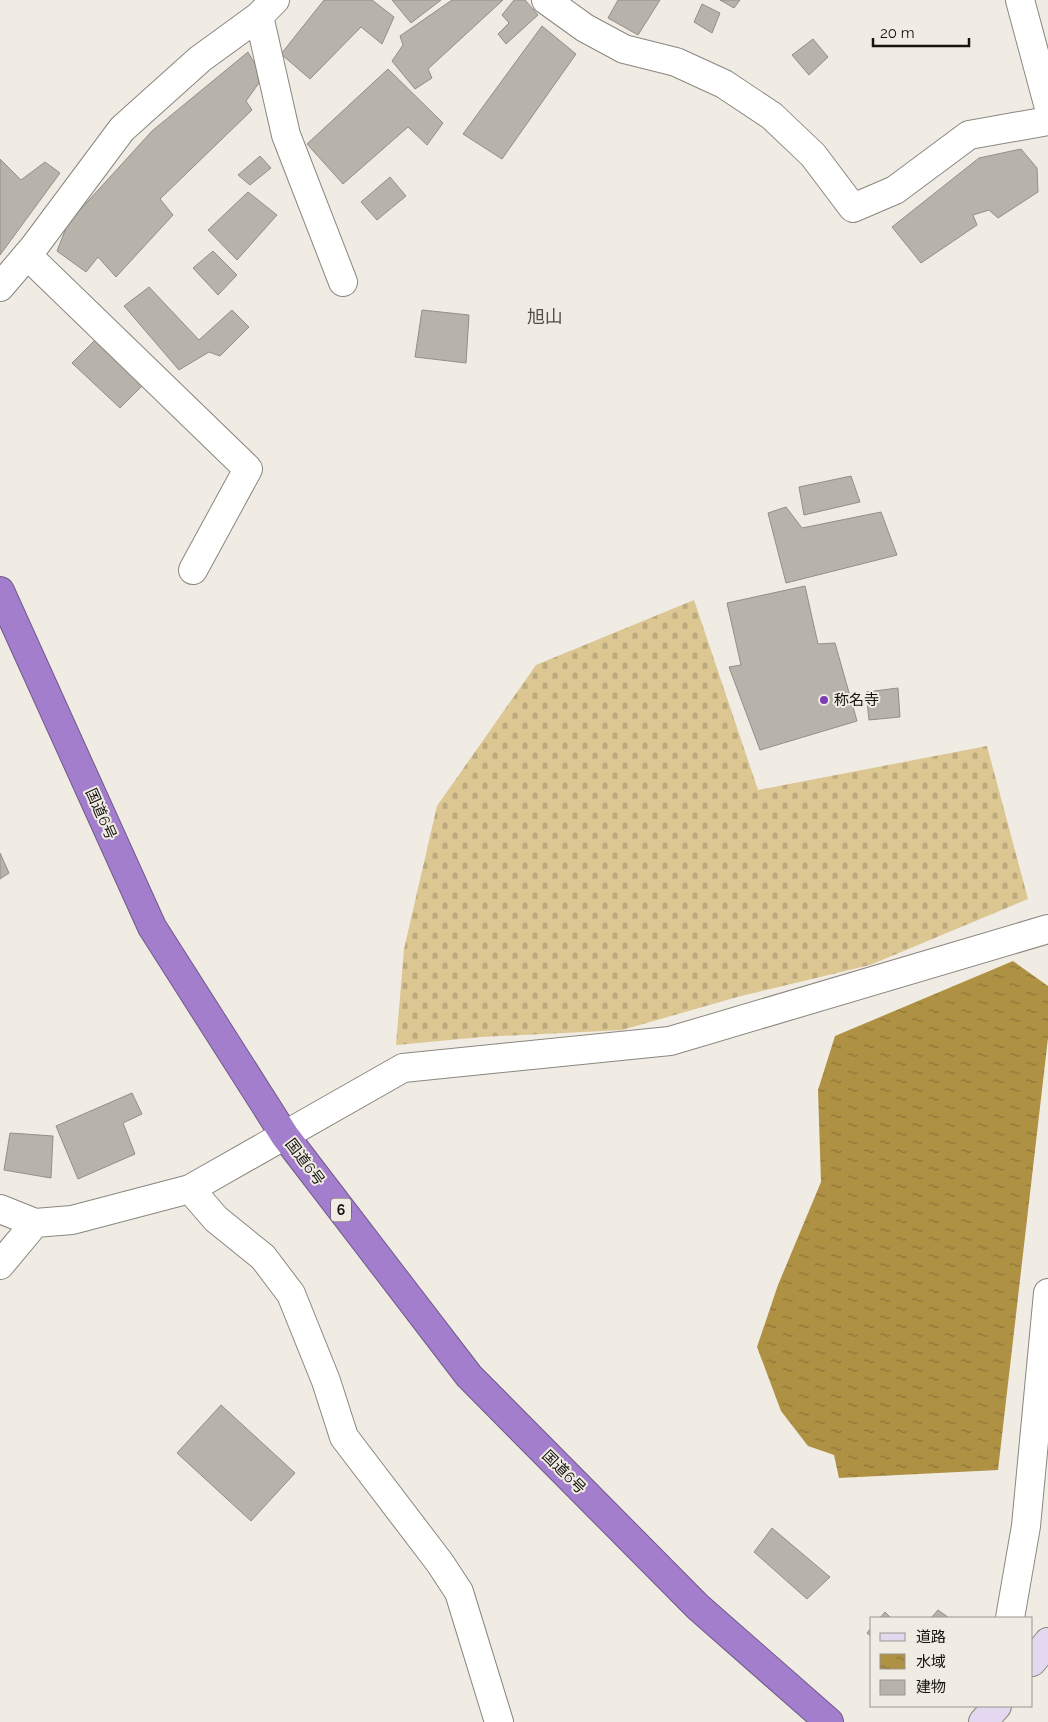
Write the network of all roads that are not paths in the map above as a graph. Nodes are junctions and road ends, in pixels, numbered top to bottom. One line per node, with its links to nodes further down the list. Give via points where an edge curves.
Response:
1 (546, 0): 5 (street, via 624,49 684,65 724,84 764,110 813,155 853,208 895,190 969,135)
2 (1020, 0): 4 (street)
3 (267, 8): 6 (street, via 200,60 122,129); 7 (street, via 286,136)
4 (1048, 104)
5 (1048, 121)
6 (27, 255): 8 (street); 9 (street, via 248,470)
7 (344, 282)
8 (0, 286)
9 (193, 570)
10 (0, 591): 12 (highway, 国道6号 / 6, via 152,927)
11 (1048, 928): 12 (street, via 670,1041 403,1068)
12 (284, 1136): 13 (street); 22 (highway, 国道6号 / 6, via 469,1376 698,1608)
13 (190, 1189): 15 (street, via 72,1220); 21 (street, via 216,1219 262,1257 291,1294 326,1381 344,1438 440,1563 458,1592)
14 (0, 1209): 15 (street)
15 (35, 1223): 16 (street)
16 (0, 1265)
17 (1048, 1293): 18 (street, via 1026,1526)
18 (1010, 1617)
19 (1048, 1642): 20 (street)
20 (1033, 1661)
21 (499, 1722)
22 (829, 1722)

